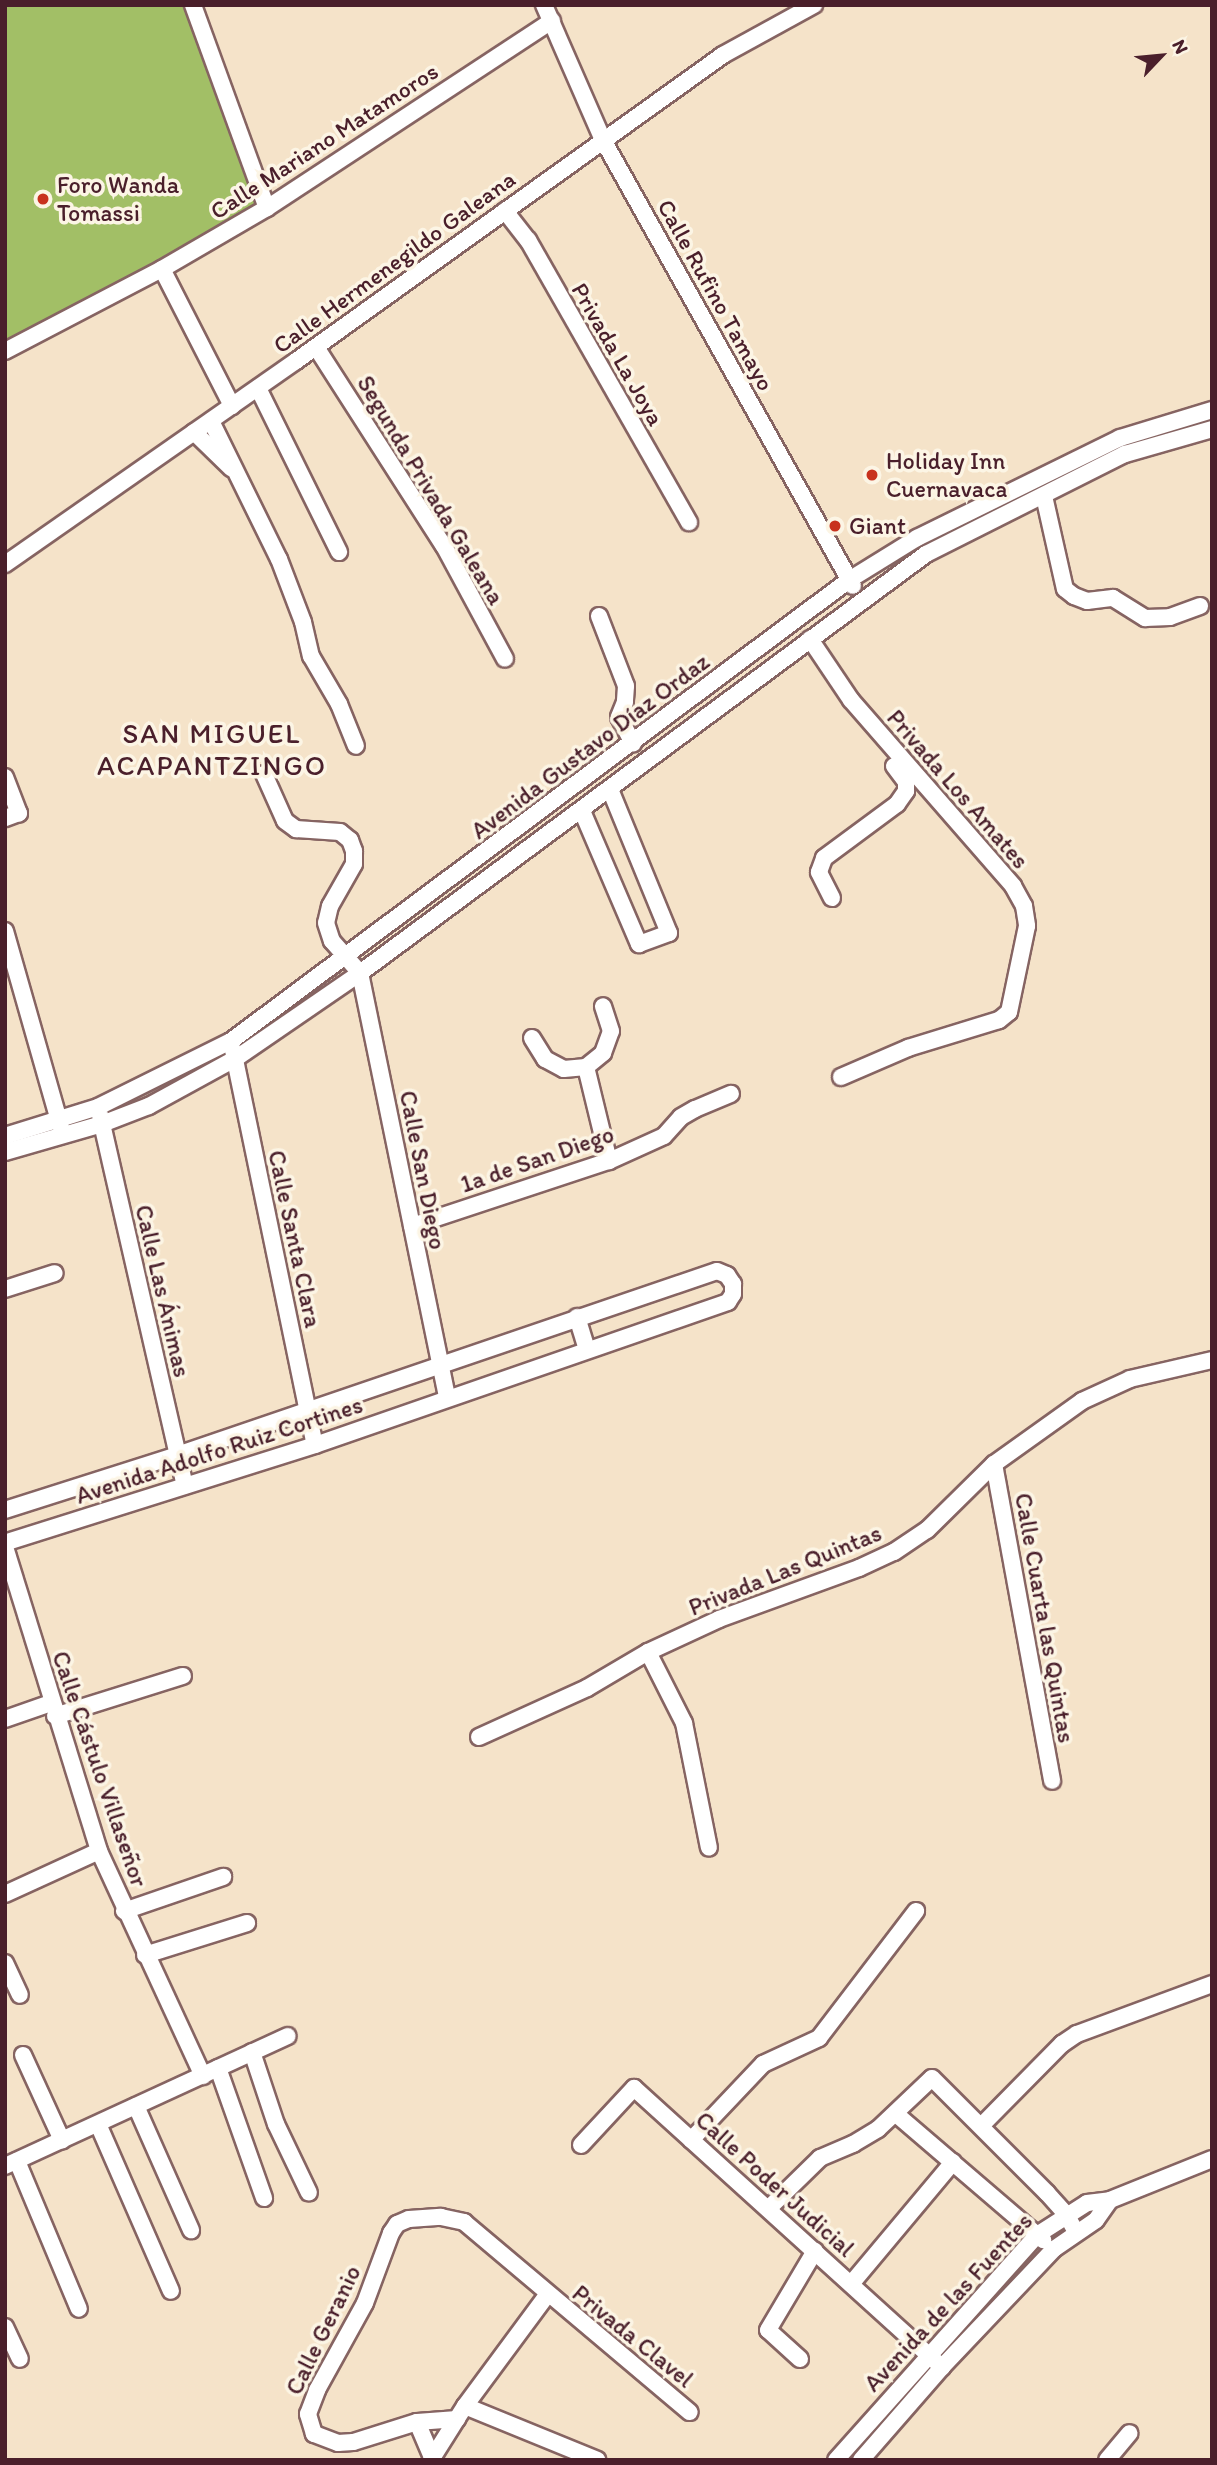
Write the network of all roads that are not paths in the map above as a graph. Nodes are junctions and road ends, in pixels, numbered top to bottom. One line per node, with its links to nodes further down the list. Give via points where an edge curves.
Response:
1 (193, 5): 6 (street)
2 (544, 5): 4 (street, Calle Rufino Tamayo)
3 (814, 5): 5 (street, Calle Hermenegildo Galeana, via 723,55)
4 (552, 22): 5 (street, Calle Rufino Tamayo); 6 (street, Calle Mariano Matamoros)
5 (603, 140): 7 (street, Calle Hermenegildo Galeana); 24 (street, Calle Rufino Tamayo)
6 (267, 208): 8 (street, Calle Mariano Matamoros)
7 (505, 211): 9 (street, Calle Hermenegildo Galeana); 21 (street, Privada La Joya, via 528,240)
8 (162, 269): 10 (street, Calle Mariano Matamoros); 12 (street)
9 (316, 347): 11 (street, Calle Hermenegildo Galeana); 29 (street, Segunda Privada Galeana, via 444,546)
10 (5, 351)
11 (258, 388): 12 (street, Calle Hermenegildo Galeana); 22 (street)
12 (232, 406): 14 (street, Calle Hermenegildo Galeana)
13 (1212, 410): 19 (street, Avenida Gustavo Díaz Ordaz, via 1120,438)
14 (211, 421): 16 (street, Calle Hermenegildo Galeana); 17 (street)
15 (1212, 429): 18 (street, Avenida Gustavo Díaz Ordaz, via 1125,454)
16 (194, 432): 17 (street); 23 (street, Calle Hermenegildo Galeana)
17 (235, 472): 33 (street, via 279,559 311,656 339,704)
18 (1044, 496): 20 (street, Avenida Gustavo Díaz Ordaz); 26 (street, via 1065,589 1074,596 1087,601 1114,598 1144,618 1170,617)
19 (985, 504): 20 (street); 24 (street, Avenida Gustavo Díaz Ordaz)
20 (993, 521): 25 (street, Avenida Gustavo Díaz Ordaz, via 926,554)
21 (689, 522)
22 (340, 552)
23 (5, 564)
24 (849, 580): 25 (street, Calle Rufino Tamayo); 30 (street, Avenida Gustavo Díaz Ordaz)
25 (862, 600): 28 (street, Avenida Gustavo Díaz Ordaz)
26 (1200, 606)
27 (599, 615): 32 (street, via 626,685 619,718)
28 (810, 639): 31 (street, Avenida Gustavo Díaz Ordaz); 34 (street, Privada Los Amates)
29 (505, 659)
30 (711, 684): 31 (street); 32 (street, Avenida Gustavo Díaz Ordaz)
31 (725, 703): 37 (street, Avenida Gustavo Díaz Ordaz)
32 (633, 743): 42 (street, Avenida Gustavo Díaz Ordaz)
33 (356, 746)
34 (895, 754): 40 (street, via 889,759 906,782 906,791 897,804 824,858 819,872); 49 (street, Privada Los Amates, via 1013,886 1024,906 1027,926 1009,1012 999,1020 908,1048)
35 (264, 774): 42 (street, Calle San Diego, via 285,821 296,829 340,832 350,840 354,864 330,906 326,923 332,941)
36 (5, 777): 39 (street, via 19,813)
37 (610, 789): 38 (street, Avenida Gustavo Díaz Ordaz); 38 (street, via 669,933 639,944)
38 (582, 811): 43 (street, Avenida Gustavo Díaz Ordaz)
39 (5, 818)
40 (832, 898)
41 (5, 931): 52 (street)
42 (346, 957): 43 (street, Calle San Diego); 46 (street, Avenida Gustavo Díaz Ordaz)
43 (360, 973): 47 (street, Avenida Gustavo Díaz Ordaz); 58 (street, Calle San Diego)
44 (603, 1006): 48 (street, via 611,1031 603,1053)
45 (532, 1038): 48 (street, via 545,1059 564,1069)
46 (231, 1041): 47 (street, Calle Santa Clara); 51 (street, Avenida Gustavo Díaz Ordaz)
47 (235, 1059): 53 (street, Avenida Gustavo Díaz Ordaz, via 149,1106); 66 (street, Calle Santa Clara)
48 (586, 1067): 57 (street)
49 (841, 1077)
50 (731, 1094): 57 (street, 1a de San Diego, via 695,1109 664,1136)
51 (98, 1107): 52 (street, Avenida Gustavo Díaz Ordaz); 53 (street, Calle Las Ánimas)
52 (58, 1119): 54 (street, Avenida Gustavo Díaz Ordaz); 55 (street)
53 (102, 1124): 55 (street, Avenida Gustavo Díaz Ordaz); 68 (street, Calle Las Ánimas)
54 (5, 1136)
55 (63, 1136): 56 (street, Avenida Gustavo Díaz Ordaz)
56 (5, 1152)
57 (610, 1161): 58 (street, 1a de San Diego)
58 (412, 1226): 64 (street, Calle San Diego)
59 (55, 1273): 60 (street)
60 (5, 1289)
61 (577, 1317): 62 (street); 62 (street, Avenida Adolfo Ruiz Cortines, via 717,1271 733,1284 728,1302); 64 (street, Avenida Adolfo Ruiz Cortines)
62 (587, 1349): 65 (street, Avenida Adolfo Ruiz Cortines)
63 (1212, 1360): 69 (street, Privada Las Quintas, via 1130,1379 1082,1401)
64 (439, 1364): 65 (street, Calle San Diego); 66 (street, Avenida Adolfo Ruiz Cortines)
65 (447, 1398): 67 (street, Avenida Adolfo Ruiz Cortines)
66 (308, 1410): 67 (street, Calle Santa Clara); 68 (street, Avenida Adolfo Ruiz Cortines)
67 (315, 1445): 70 (street, Avenida Adolfo Ruiz Cortines)
68 (177, 1455): 70 (street, Calle Las Ánimas); 71 (street, Avenida Adolfo Ruiz Cortines)
69 (994, 1464): 73 (street, Privada Las Quintas, via 927,1530 894,1552 719,1619); 78 (street, Calle Cuarta las Quintas)
70 (185, 1485): 72 (street, Avenida Adolfo Ruiz Cortines)
71 (5, 1510)
72 (5, 1545): 75 (street, Calle Cástulo Villaseñor)
73 (648, 1652): 77 (street, Privada Las Quintas, via 587,1688); 79 (street, via 684,1723)
74 (183, 1676): 75 (street)
75 (53, 1709): 76 (street); 80 (street, Calle Cástulo Villaseñor)
76 (5, 1719)
77 (479, 1737)
78 (1052, 1781)
79 (709, 1848)
80 (99, 1851): 82 (street); 83 (street, Calle Cástulo Villaseñor)
81 (223, 1877): 83 (street)
82 (5, 1894)
83 (124, 1911): 86 (street, Calle Cástulo Villaseñor)
84 (916, 1911): 100 (street, via 820,2038 763,2064)
85 (247, 1923): 86 (street)
86 (145, 1955): 94 (street, Calle Cástulo Villaseñor)
87 (5, 1964): 89 (street)
88 (1212, 1984): 98 (street, via 1077,2034)
89 (20, 1995)
90 (288, 2036): 91 (street)
91 (252, 2052): 93 (street); 105 (street, via 276,2124)
92 (23, 2055): 99 (street)
93 (218, 2068): 94 (street); 106 (street)
94 (202, 2076): 95 (street)
95 (136, 2106): 97 (street); 111 (street)
96 (896, 2114): 98 (street, via 932,2078); 103 (street); 108 (street, via 853,2144 820,2158)
97 (98, 2124): 99 (street); 117 (street)
98 (982, 2126): 109 (street)
99 (62, 2140): 104 (street)
100 (691, 2140): 101 (street, Calle Poder Judicial, via 634,2088); 108 (street, Calle Poder Judicial)
101 (581, 2145)
102 (1212, 2159): 107 (street, Avenida de las Fuentes)
103 (953, 2162): 113 (street); 116 (street)
104 (11, 2164): 119 (street)
105 (309, 2193)
106 (264, 2198)
107 (1111, 2200): 109 (street, Avenida de las Fuentes, via 1087,2203); 112 (street, Avenida de las Fuentes, via 1096,2220)
108 (768, 2208): 115 (street, Calle Poder Judicial)
109 (1066, 2214): 112 (street); 113 (street, Avenida de las Fuentes)
110 (397, 2224): 118 (street, Privada Clavel, via 441,2217 464,2222); 127 (street, Calle Geranio, via 365,2303 308,2414 314,2434 338,2443)
111 (191, 2230)
112 (1076, 2232): 114 (street, Avenida de las Fuentes)
113 (1037, 2235): 114 (street); 121 (street, Avenida de las Fuentes)
114 (1054, 2249): 124 (street, Avenida de las Fuentes)
115 (815, 2252): 116 (street, Calle Poder Judicial); 123 (street, via 768,2330)
116 (851, 2284): 121 (street, Calle Poder Judicial)
117 (171, 2291)
118 (547, 2295): 125 (street); 126 (street, Privada Clavel)
119 (79, 2309)
120 (5, 2327): 122 (street)
121 (929, 2354): 124 (street, Calle Poder Judicial); 131 (street, Avenida de las Fuentes)
122 (20, 2358)
123 (800, 2359)
124 (943, 2367): 132 (street, Avenida de las Fuentes)
125 (461, 2412): 127 (street, Calle Geranio); 129 (street); 130 (street)
126 (690, 2412)
127 (417, 2423): 129 (street)
128 (1130, 2433): 133 (street)
129 (431, 2459)
130 (597, 2460)
131 (836, 2460)
132 (862, 2460)
133 (1107, 2460)

